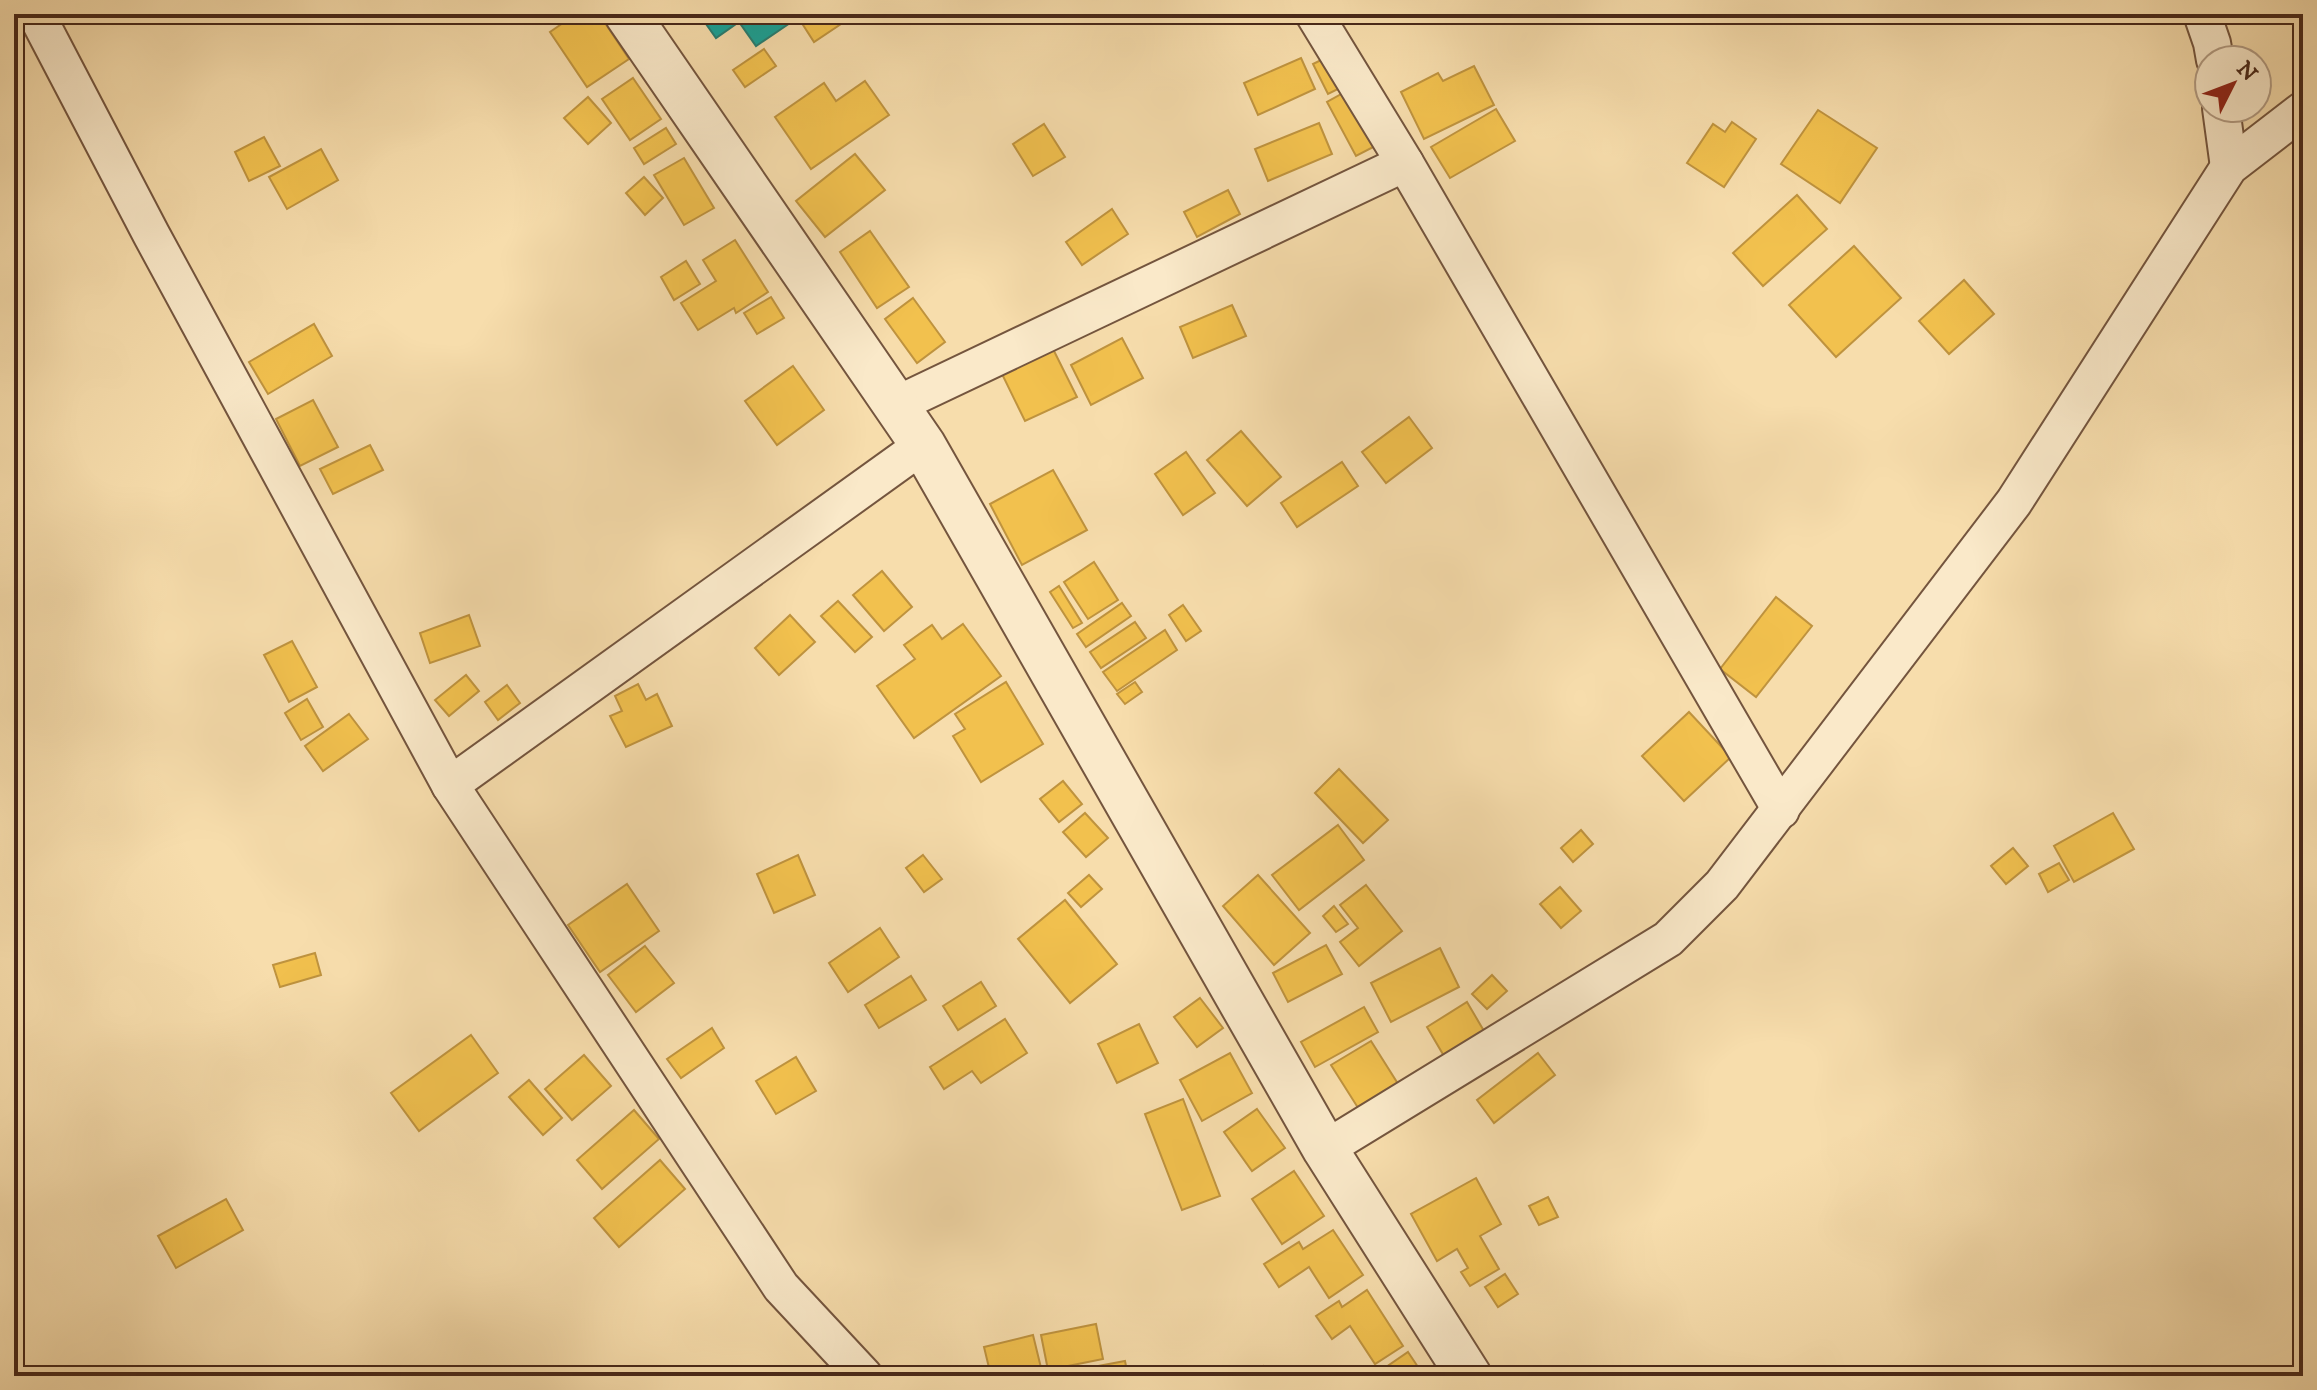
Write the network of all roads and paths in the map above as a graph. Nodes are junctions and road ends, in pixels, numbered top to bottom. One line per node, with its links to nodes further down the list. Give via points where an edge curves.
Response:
1 (36, 14): 12 (street)
2 (627, 14): 10 (street)
3 (1314, 14): 8 (street)
4 (2202, 14): 5 (street)
5 (2212, 44)
6 (2303, 110): 9 (street)
7 (2223, 124): 9 (street)
8 (1405, 163): 10 (street); 13 (street)
9 (2229, 167): 13 (street, via 2014,502)
10 (896, 405): 11 (street)
11 (923, 445): 12 (street); 14 (street)
12 (450, 785): 15 (street, via 781,1287)
13 (1781, 810): 14 (street, via 1722,885 1668,939)
14 (1325, 1149): 16 (street)
15 (864, 1376)
16 (1469, 1376)

